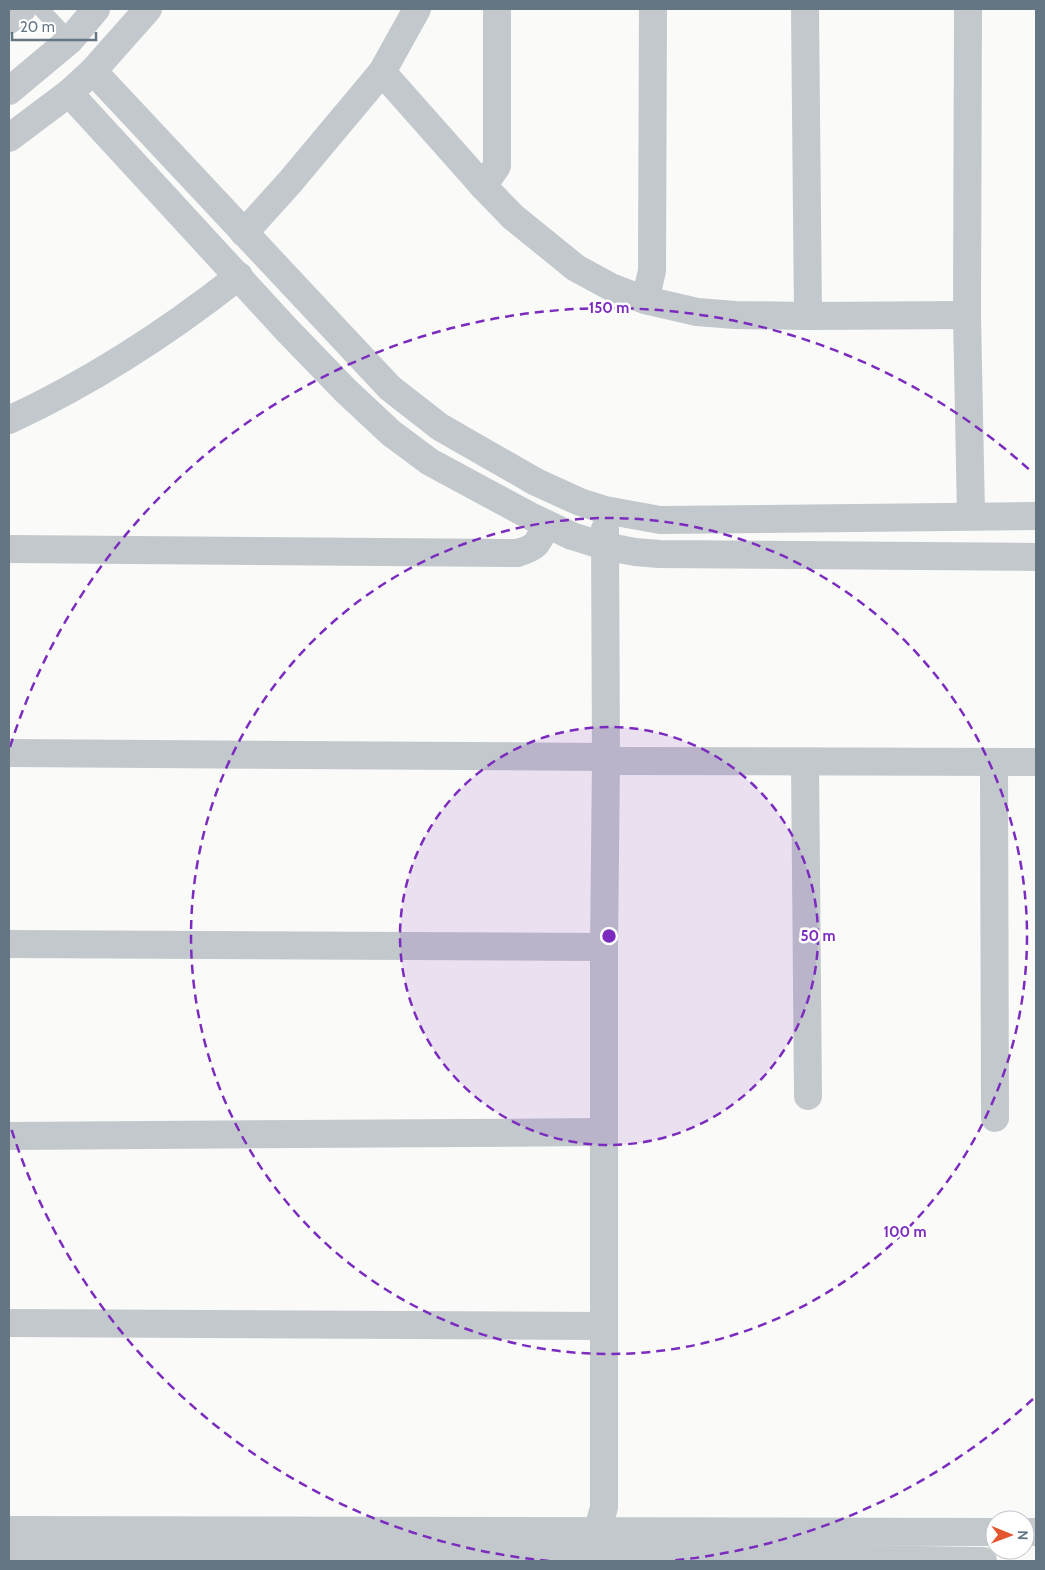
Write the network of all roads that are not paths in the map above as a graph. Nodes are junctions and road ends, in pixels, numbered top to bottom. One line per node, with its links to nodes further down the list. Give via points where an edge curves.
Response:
1 (22, 9): 10 (street)
2 (42, 9): 11 (lane)
3 (96, 9): 11 (street)
4 (148, 9): 12 (street)
5 (417, 9): 13 (street)
6 (497, 9): 17 (street, via 497,166)
7 (653, 9): 20 (street, via 652,271)
8 (806, 9): 22 (street)
9 (968, 9): 21 (street)
10 (9, 20)
11 (70, 40): 14 (street)
12 (93, 71): 15 (street); 18 (street)
13 (382, 72): 17 (street); 18 (street)
14 (9, 91)
15 (69, 93): 16 (street); 19 (street)
16 (9, 138)
17 (483, 186): 20 (street, via 513,217 576,268 611,287)
18 (244, 233): 24 (street, via 390,388 440,427 553,490)
19 (239, 276): 23 (street, via 193,312 109,366); 27 (street, via 346,391 391,434 430,462)
20 (645, 300): 22 (street, via 697,312)
21 (967, 315): 22 (street); 25 (street)
22 (808, 316)
23 (9, 420)
24 (605, 510): 25 (street, via 660,520); 28 (street)
25 (971, 516): 26 (street)
26 (1036, 516)
27 (546, 524): 28 (street); 29 (street, via 536,545 531,550 517,553)
28 (604, 546): 30 (street, via 659,554); 32 (street)
29 (9, 549)
30 (1036, 557)
31 (9, 753): 32 (street)
32 (606, 759): 33 (street); 37 (street)
33 (805, 762): 35 (street); 38 (street)
34 (1036, 762): 35 (street)
35 (994, 763): 39 (street)
36 (9, 944): 37 (street)
37 (604, 947): 40 (street)
38 (808, 1096)
39 (994, 1118)
40 (604, 1132): 41 (street); 43 (street)
41 (9, 1136)
42 (9, 1323): 43 (street)
43 (604, 1326): 47 (street, via 604,1507)
44 (9, 1530): 47 (street)
45 (808, 1531): 46 (street); 47 (street); 49 (street)
46 (985, 1532)
47 (599, 1543): 48 (street); 49 (street)
48 (9, 1558)
49 (808, 1560): 50 (street)
50 (983, 1561)

